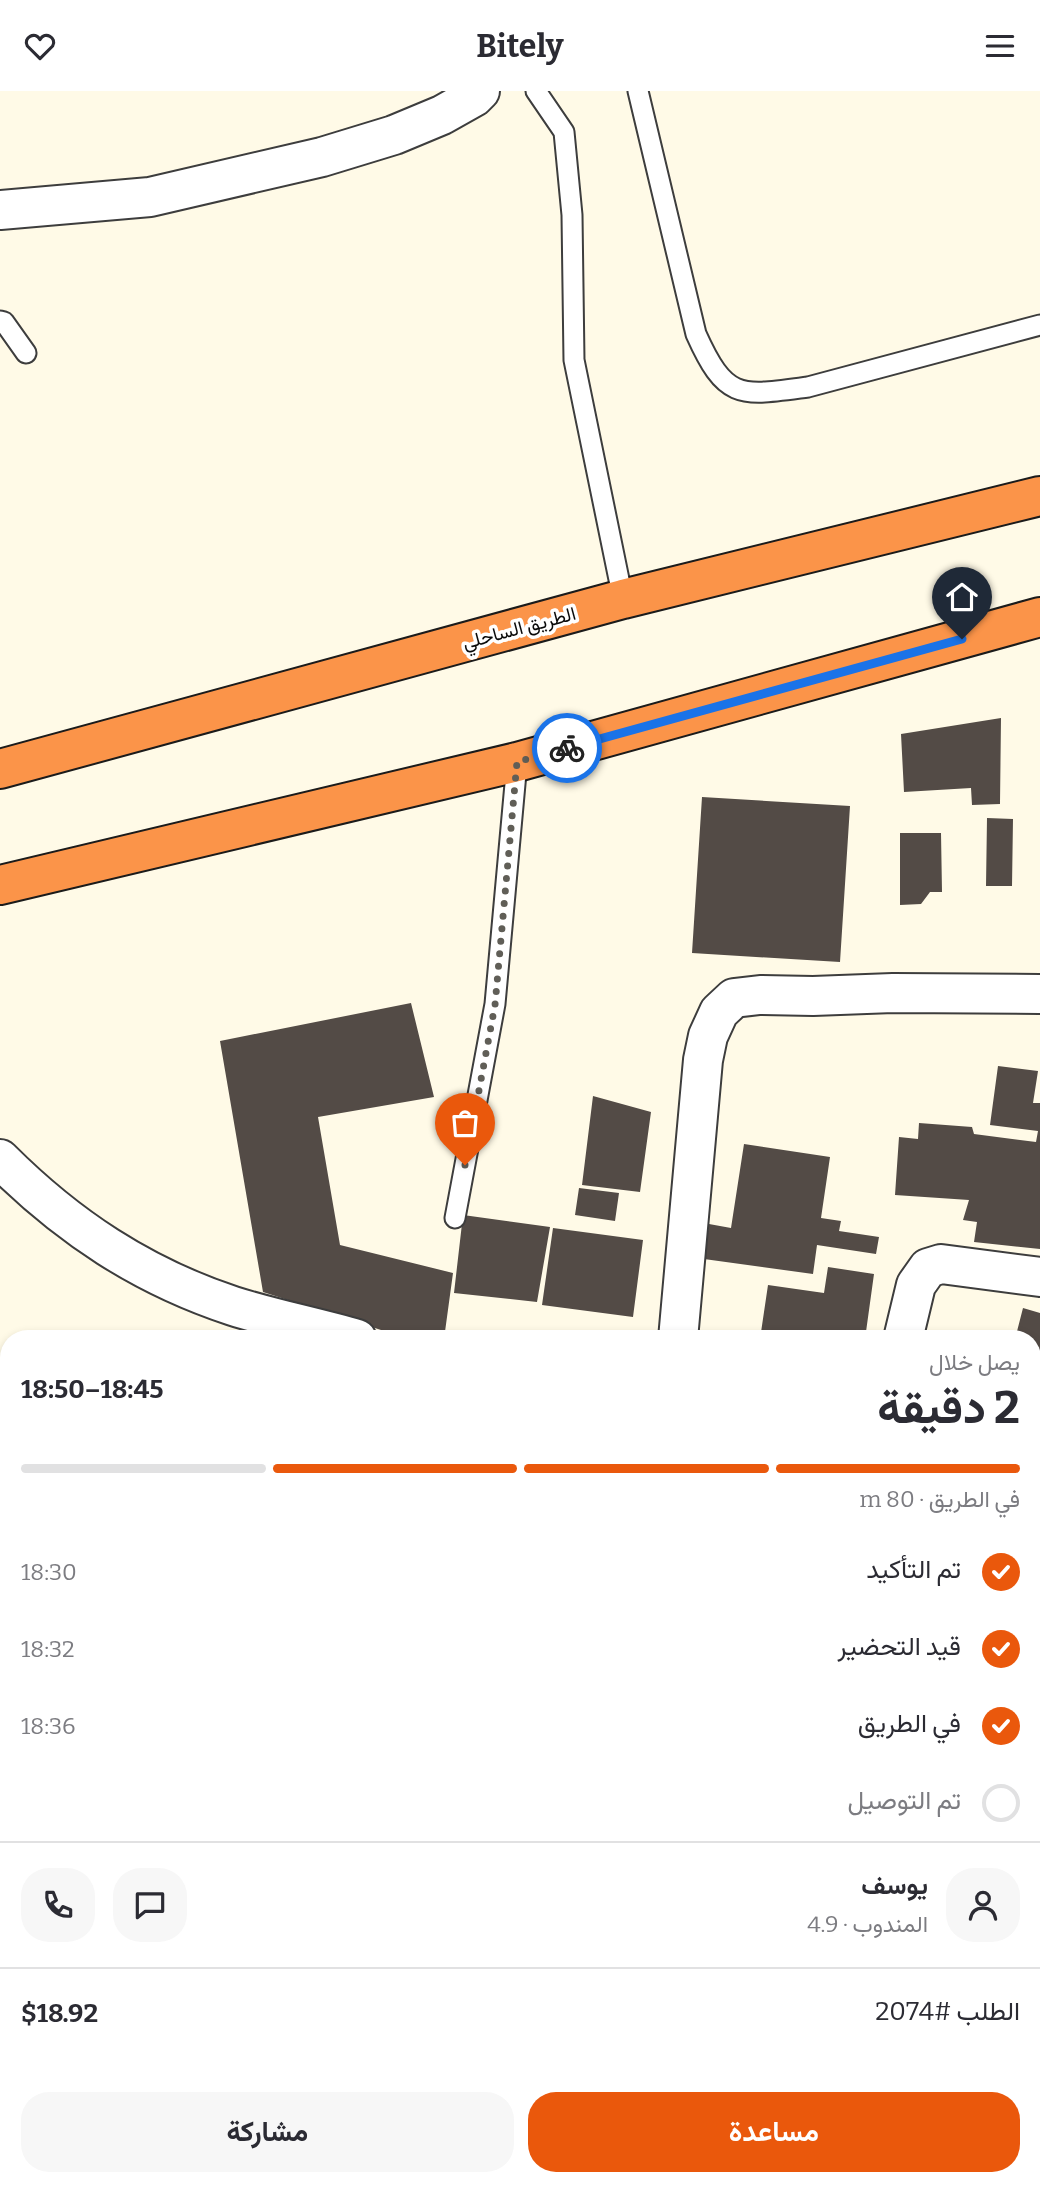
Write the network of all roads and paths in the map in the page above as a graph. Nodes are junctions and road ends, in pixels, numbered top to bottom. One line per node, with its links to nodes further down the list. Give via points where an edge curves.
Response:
1 (481, 91): 4 (street, via 442,115 323,157 150,197)
2 (536, 91): 9 (lane, via 564,132 572,215 574,360)
3 (638, 91): 6 (lane, via 696,334 724,382 744,392 808,387)
4 (0, 210)
5 (0, 321): 7 (lane)
6 (1040, 325)
7 (26, 353)
8 (1040, 496): 9 (highway, الطريق الساحلي)
9 (623, 599): 12 (highway, الطريق الساحلي)
10 (1040, 617): 11 (highway)
11 (517, 762): 13 (highway); 16 (lane, via 495,1005)
12 (0, 769)
13 (0, 885)
14 (1040, 994): 19 (street, via 734,997 719,1012 703,1060)
15 (0, 1159): 18 (street, via 71,1223 138,1265 181,1287 235,1306)
16 (455, 1218)
17 (1040, 1277): 20 (street, via 941,1264 928,1268 916,1285)
18 (324, 1330)
19 (679, 1330)
20 (905, 1330)

